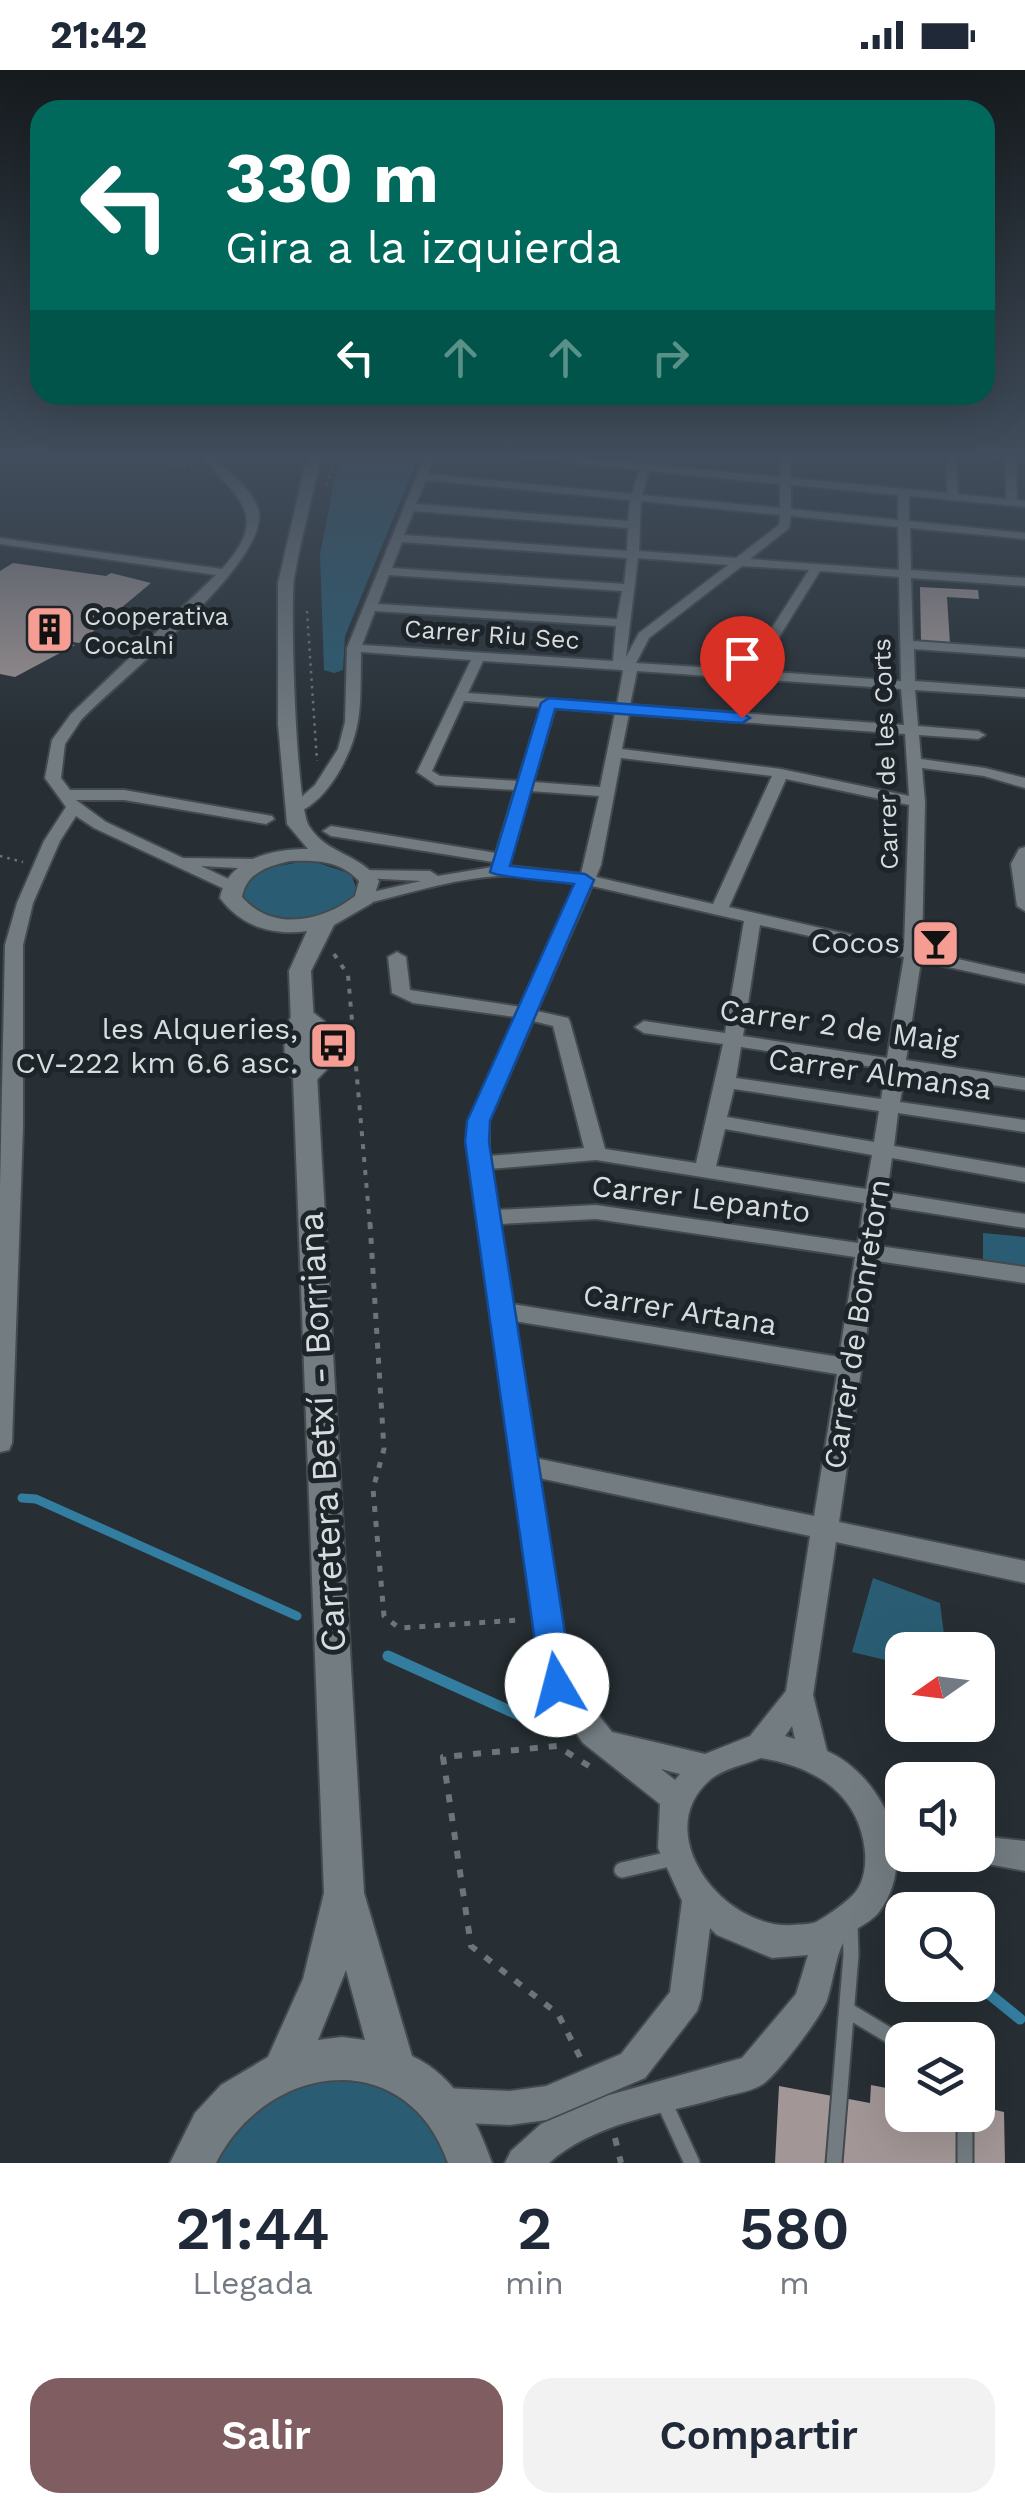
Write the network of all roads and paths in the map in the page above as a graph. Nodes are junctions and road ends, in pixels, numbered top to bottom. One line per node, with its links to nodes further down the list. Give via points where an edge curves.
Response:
1 (68, 551): 13 (street)
2 (240, 551): 13 (street)
3 (292, 551): 43 (main road, via 286,583 287,724)
4 (392, 551): 12 (street)
5 (583, 551): 9 (street)
6 (632, 551): 9 (street)
7 (753, 551): 10 (street)
8 (904, 551): 14 (street, Carrer de les Corts)
9 (632, 554): 10 (street); 16 (street)
10 (739, 562): 11 (street); 20 (street)
11 (817, 567): 14 (street); 26 (street)
12 (384, 571): 16 (street); 18 (street)
13 (224, 573): 41 (street, via 174,629 88,700 58,742 53,778)
14 (904, 574): 15 (street); 21 (street, Carrer de les Corts)
15 (1025, 582)
16 (629, 588): 19 (street)
17 (306, 599): 36 (path, via 318,767)
18 (370, 607): 19 (street); 22 (street)
19 (622, 629): 20 (street); 25 (street, via 618,660)
20 (644, 636): 25 (street)
21 (906, 644): 23 (street); 27 (street, Carrer de les Corts)
22 (354, 648): 24 (street, Carrer Riu Sec); 36 (street, via 352,722)
23 (1025, 654)
24 (478, 656): 25 (street, Carrer Riu Sec); 29 (street)
25 (627, 667): 26 (street, Carrer Riu Sec); 31 (street)
26 (749, 675): 27 (street, Carrer Riu Sec)
27 (908, 685): 28 (street, Carrer Riu Sec); 32 (street, Carrer de les Corts)
28 (1025, 693)
29 (461, 697): 30 (street); 39 (street, via 424,772 436,780)
30 (549, 703): 31 (street); 39 (street)
31 (624, 709): 32 (street); 34 (street)
32 (913, 730): 33 (street); 35 (street, Carrer de les Corts)
33 (978, 735)
34 (616, 753): 37 (street); 40 (street)
35 (914, 762): 38 (street); 42 (street, Carrer de les Corts)
36 (332, 769): 43 (street)
37 (780, 773): 42 (street); 58 (street)
38 (1025, 782)
39 (523, 786): 40 (street); 50 (street)
40 (608, 792): 53 (street)
41 (70, 801): 44 (street, via 124,795); 48 (street, via 100,824); 88 (street, via 14,945)
42 (916, 802): 63 (street, Carrer de les Corts)
43 (297, 816): 47 (main road); 49 (main road)
44 (266, 819)
45 (331, 832): 50 (street)
46 (1025, 852): 55 (street, via 1019,864)
47 (324, 856): 49 (main road); 51 (main road)
48 (180, 860): 49 (street); 54 (street)
49 (266, 861): 54 (main road, via 245,870)
50 (501, 865): 52 (street); 53 (street)
51 (364, 873): 52 (street); 56 (main road)
52 (452, 878): 56 (street)
53 (585, 880): 58 (street); 67 (street)
54 (231, 887): 60 (main road, via 237,908)
55 (1025, 890): 57 (street)
56 (365, 899): 61 (main road)
57 (1025, 906)
58 (719, 910): 59 (street)
59 (754, 917): 63 (street); 69 (street)
60 (266, 922): 61 (main road); 65 (main road)
61 (325, 922): 65 (main road, Carretera Betxí - Borriana)
62 (331, 946): 92 (path, via 348,975 378,1319 384,1449 373,1489 384,1616 400,1628)
63 (913, 954): 66 (street); 70 (street, Carrer de Bonretorn)
64 (397, 957): 67 (street, via 401,993)
65 (300, 971): 105 (main road, Carretera Betxí - Borriana)
66 (1024, 973)
67 (524, 1013): 77 (street, via 562,1022); 78 (street, via 478,1121)
68 (644, 1028): 69 (street, Carrer 2 de Maig)
69 (733, 1040): 70 (street, Carrer 2 de Maig); 71 (street)
70 (896, 1064): 72 (street, Carrer 2 de Maig); 73 (street, Carrer de Bonretorn)
71 (726, 1082): 73 (street, Carrer Almansa); 74 (street)
72 (1025, 1084)
73 (889, 1105): 75 (street, Carrer Almansa); 76 (street, Carrer de Bonretorn)
74 (718, 1122): 76 (street); 79 (street)
75 (1025, 1126)
76 (883, 1150): 80 (street); 81 (street, Carrer de Bonretorn)
77 (596, 1154): 78 (street); 79 (street)
78 (479, 1164): 82 (street)
79 (704, 1173): 81 (street)
80 (1025, 1175)
81 (877, 1199): 83 (street); 84 (street, Carrer de Bonretorn)
82 (488, 1218): 84 (street, Carrer Lepanto, via 596,1212); 86 (street)
83 (1025, 1222)
84 (868, 1252): 85 (street, Carrer Lepanto); 87 (street, Carrer de Bonretorn)
85 (1025, 1275)
86 (502, 1312): 87 (street, Carrer Artana); 89 (street)
87 (848, 1367): 90 (street, Carrer de Bonretorn)
88 (0, 1443)
89 (524, 1465): 90 (street); 94 (street, via 557,1685)
90 (824, 1528): 91 (street); 93 (street, Carrer de Bonretorn)
91 (1025, 1572)
92 (527, 1620)
93 (799, 1695): 95 (street, Carrer de Bonretorn); 96 (street, Carrer de Bonretorn)
94 (603, 1742): 97 (street); 98 (street); 112 (path, via 588,1766 557,1746 443,1758 471,1946 558,2014)
95 (760, 1745): 96 (street); 97 (street, via 728,1751)
96 (814, 1756): 99 (street, via 858,1790)
97 (702, 1766): 98 (street)
98 (676, 1800): 102 (street)
99 (885, 1831)
100 (995, 1852): 101 (street)
101 (1025, 1856)
102 (675, 1858): 104 (lane); 106 (street)
103 (885, 1859): 107 (street, via 870,1899)
104 (622, 1870)
105 (344, 1893): 110 (main road, Carretera Betxí - Borriana, via 324,1982); 111 (main road, Carretera Betxí - Borriana)
106 (698, 1901): 107 (street, via 760,1939 796,1942); 112 (street, via 686,1998)
107 (840, 1929): 108 (lane); 113 (street, via 810,2003 752,2072)
108 (846, 2010): 109 (lane); 121 (lane)
109 (885, 2033)
110 (284, 2068): 111 (main road, via 321,2058 359,2058); 116 (main road, via 219,2116)
111 (395, 2070): 114 (main road)
112 (602, 2099): 113 (street); 114 (street, via 510,2108); 118 (street); 119 (path)
113 (663, 2099): 120 (lane)
114 (441, 2105): 117 (main road)
115 (965, 2132): 122 (lane)
116 (192, 2163)
117 (470, 2163)
118 (523, 2163)
119 (621, 2163)
120 (692, 2163)
121 (834, 2163)
122 (965, 2163)

